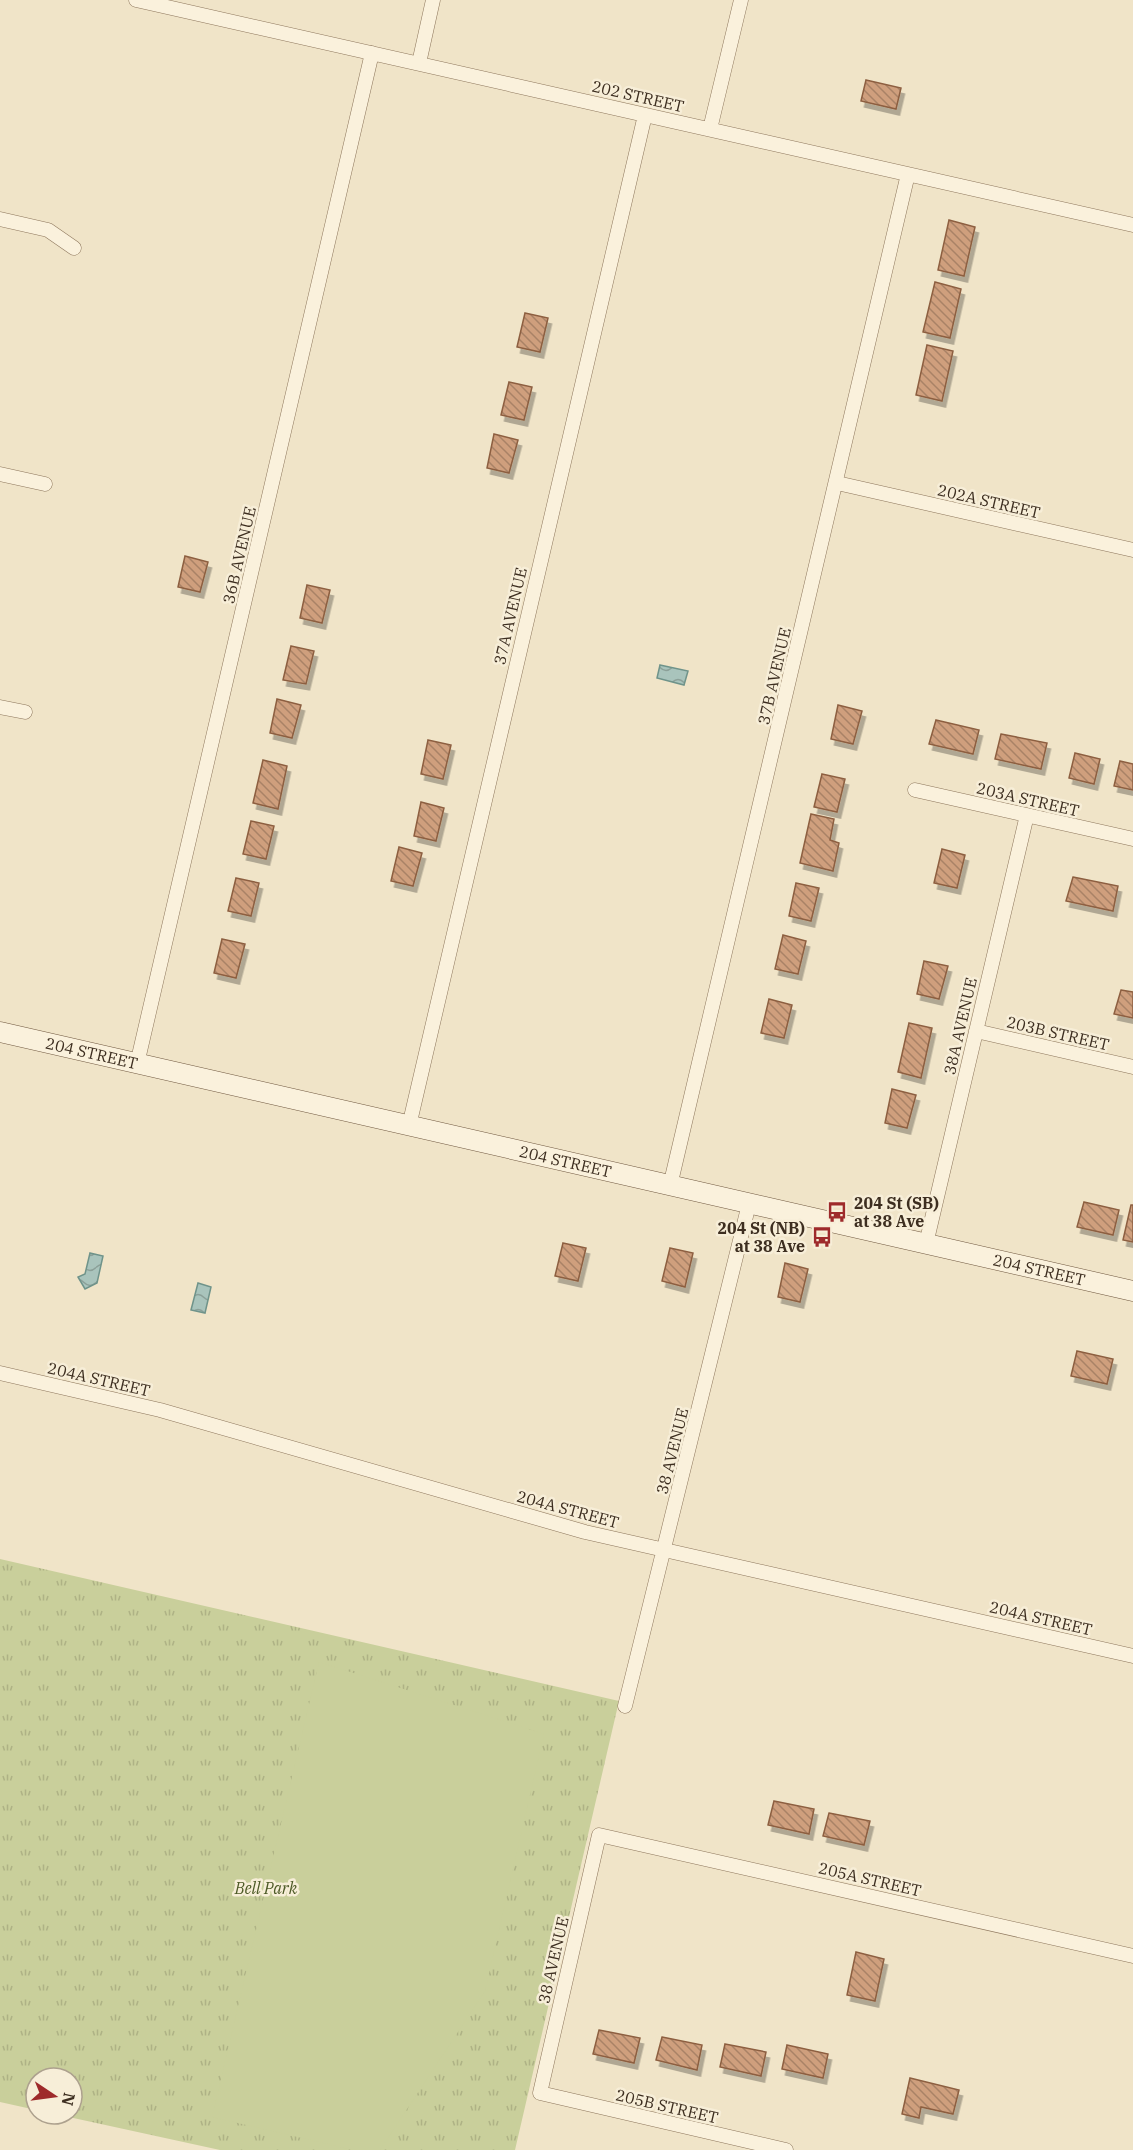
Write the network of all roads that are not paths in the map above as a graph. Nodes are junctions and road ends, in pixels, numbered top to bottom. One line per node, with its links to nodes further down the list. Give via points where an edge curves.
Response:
1 (136, 0): 4 (street, 202 STREET)
2 (433, 0): 5 (street)
3 (741, 0): 7 (street)
4 (372, 53): 5 (street, 202 STREET); 23 (street, 36B AVENUE)
5 (419, 63): 6 (street, 202 STREET)
6 (645, 115): 7 (street, 202 STREET); 25 (street, 37A AVENUE)
7 (710, 129): 8 (street, 202 STREET)
8 (908, 174): 10 (street, 202 STREET); 13 (street, 37B AVENUE)
9 (0, 219): 11 (street, via 48,230)
10 (1133, 225)
11 (74, 248)
12 (0, 474): 14 (street)
13 (837, 483): 15 (street, 202A STREET); 26 (street, 37B AVENUE)
14 (45, 484)
15 (1133, 550)
16 (0, 707): 17 (street)
17 (25, 712)
18 (915, 790): 19 (street, 203A STREET)
19 (1027, 815): 20 (street, 203A STREET); 21 (street, 38A AVENUE)
20 (1133, 839)
21 (976, 1031): 24 (street, 203B STREET); 28 (street, 38A AVENUE)
22 (0, 1032): 23 (street, 204 STREET)
23 (137, 1064): 25 (street, 204 STREET)
24 (1133, 1067)
25 (409, 1126): 26 (street, 204 STREET)
26 (670, 1186): 27 (street, 204 STREET)
27 (749, 1204): 28 (street, 204 STREET); 31 (street, 38 AVENUE)
28 (926, 1244): 29 (street, 204 STREET)
29 (1133, 1291)
30 (0, 1373): 31 (street, 204A STREET, via 160,1410 585,1532)
31 (665, 1550): 32 (street, 204A STREET); 33 (street, 38 AVENUE)
32 (1133, 1656)
33 (625, 1706)
34 (599, 1835): 35 (street, 205A STREET); 36 (street, 38 AVENUE)
35 (1133, 1956)
36 (540, 2093): 37 (street, 205B STREET)
37 (786, 2150)

